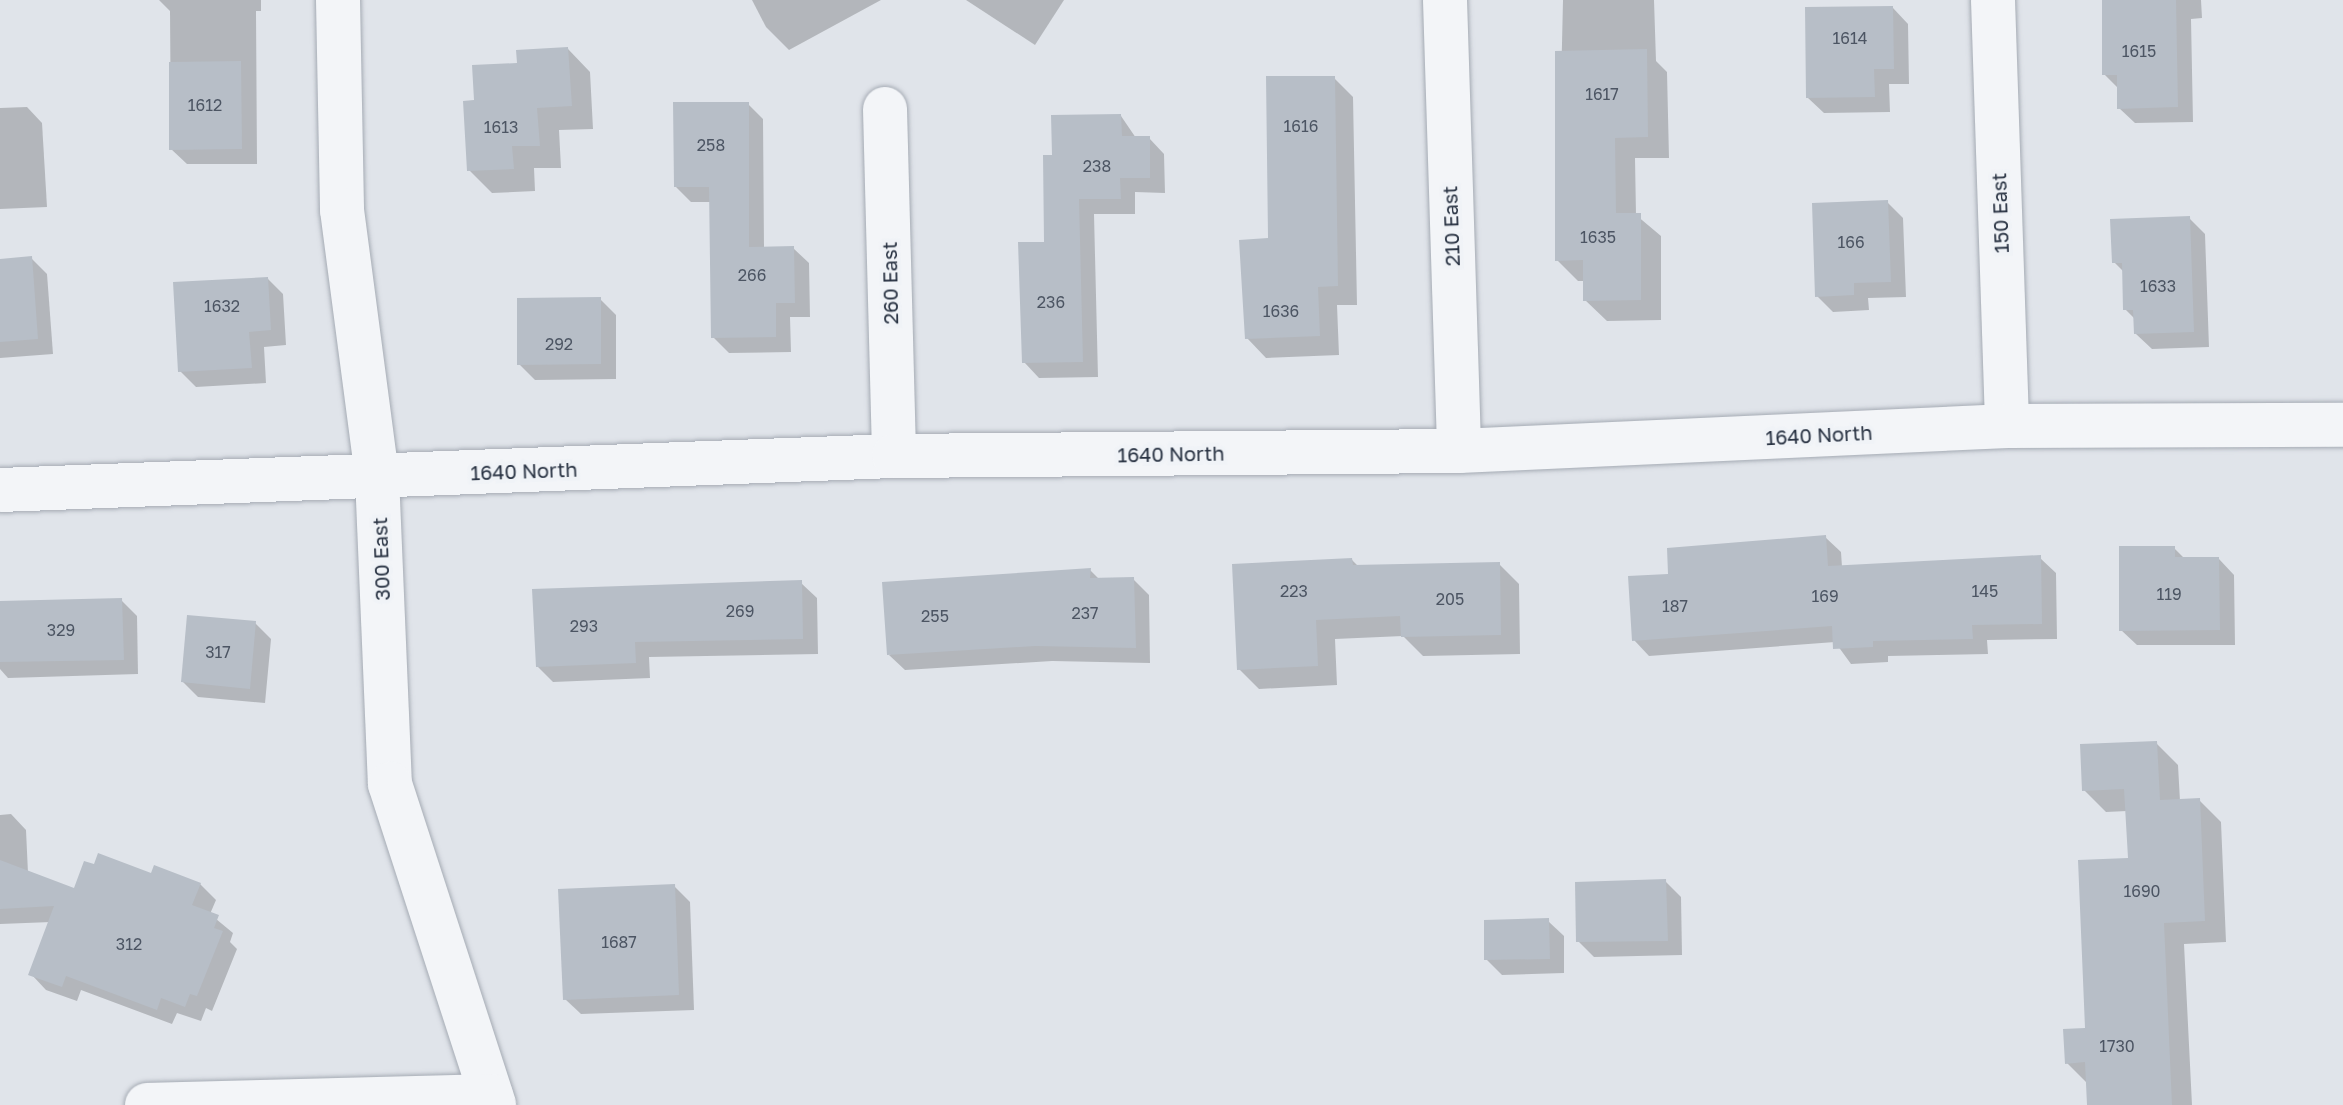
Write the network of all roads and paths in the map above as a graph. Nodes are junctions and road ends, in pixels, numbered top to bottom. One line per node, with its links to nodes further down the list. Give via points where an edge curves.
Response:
1 (338, 0): 9 (street, 300 East, via 342,210)
2 (1445, 0): 7 (street, 210 East)
3 (1993, 0): 6 (street, 150 East)
4 (885, 109): 8 (street, 260 East)
5 (2343, 425): 6 (street, 1640 North)
6 (2007, 426): 7 (street, 1640 North)
7 (1459, 451): 8 (street, 1640 North)
8 (894, 456): 9 (street, 1640 North)
9 (377, 476): 10 (street, 1640 North); 11 (street, 300 East, via 390,784)
10 (0, 490)
11 (492, 1100): 12 (street)
12 (147, 1105)

